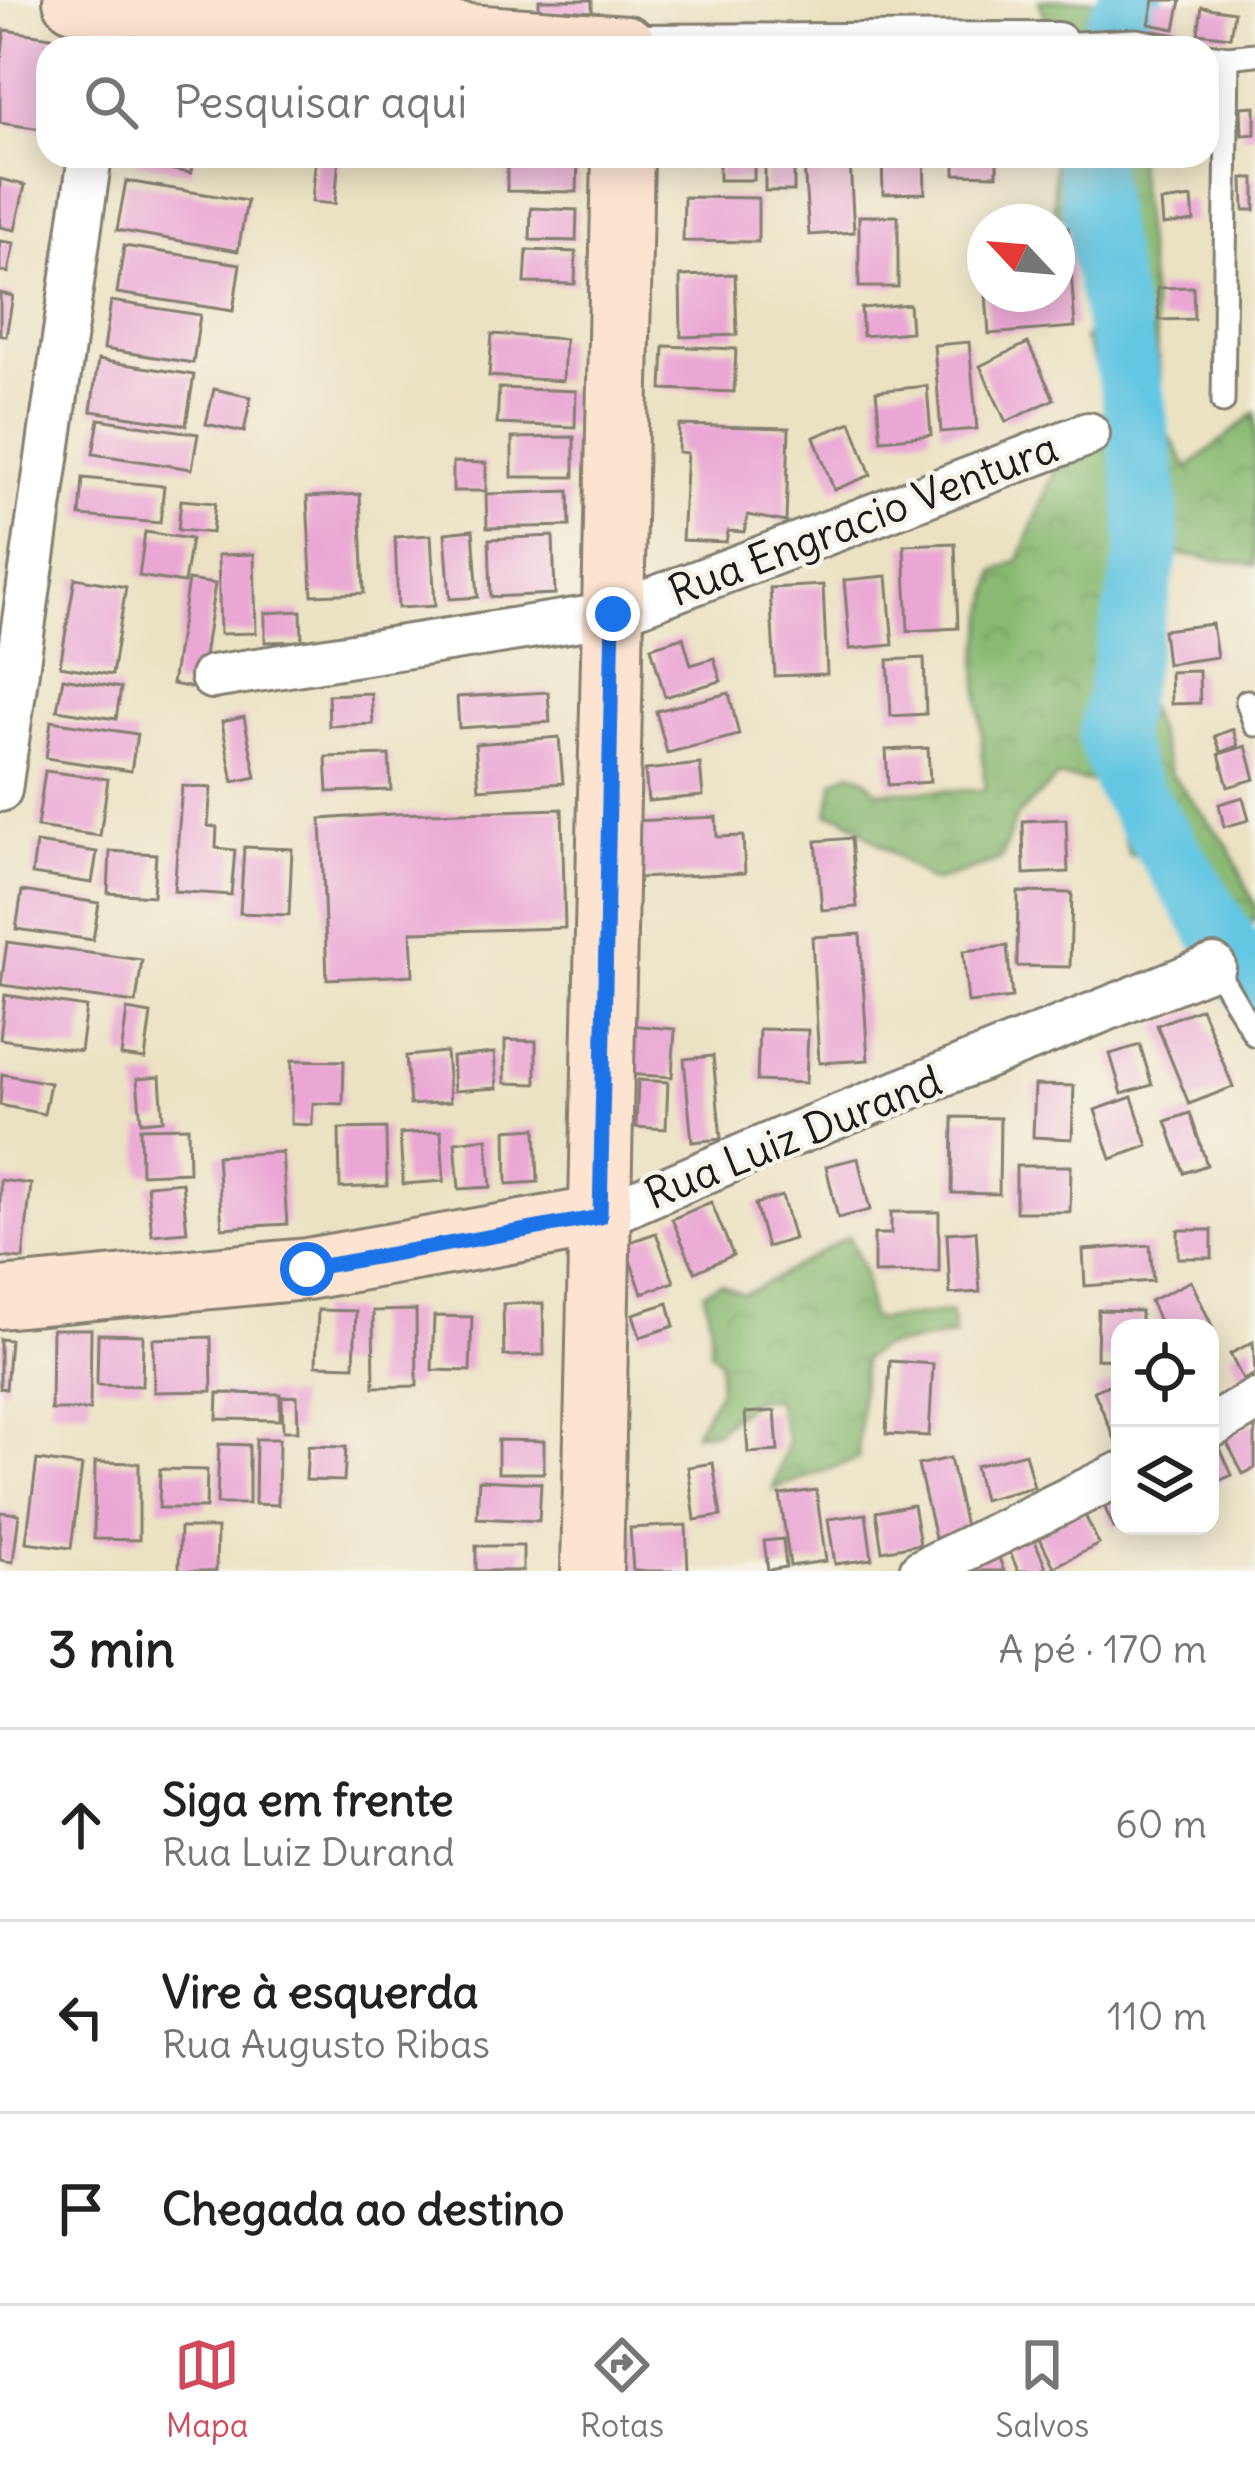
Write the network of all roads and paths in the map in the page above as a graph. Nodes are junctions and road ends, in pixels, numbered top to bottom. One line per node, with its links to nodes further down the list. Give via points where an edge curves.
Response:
1 (101, 13): 2 (street, via 413,31)
2 (626, 31): 3 (street)
3 (792, 36)
4 (1255, 54): 5 (lane)
5 (1219, 55)
6 (89, 168): 15 (street)
7 (623, 168): 11 (street)
8 (1219, 168): 9 (lane)
9 (1222, 402)
10 (1088, 434): 11 (street, Rua Engracio Ventura)
11 (613, 614): 12 (street, Rua Engracio Ventura); 18 (street)
12 (212, 677)
13 (1247, 700): 14 (lane)
14 (1255, 725)
15 (0, 790)
16 (1214, 966): 17 (lane); 18 (street, Rua Luiz Durand)
17 (1255, 1035)
18 (600, 1217): 19 (street, Rua Luiz Durand, via 307,1269); 23 (street)
19 (0, 1298)
20 (1255, 1401): 21 (street)
21 (1219, 1422)
22 (1111, 1478): 24 (street)
23 (592, 1571)
24 (922, 1571)

